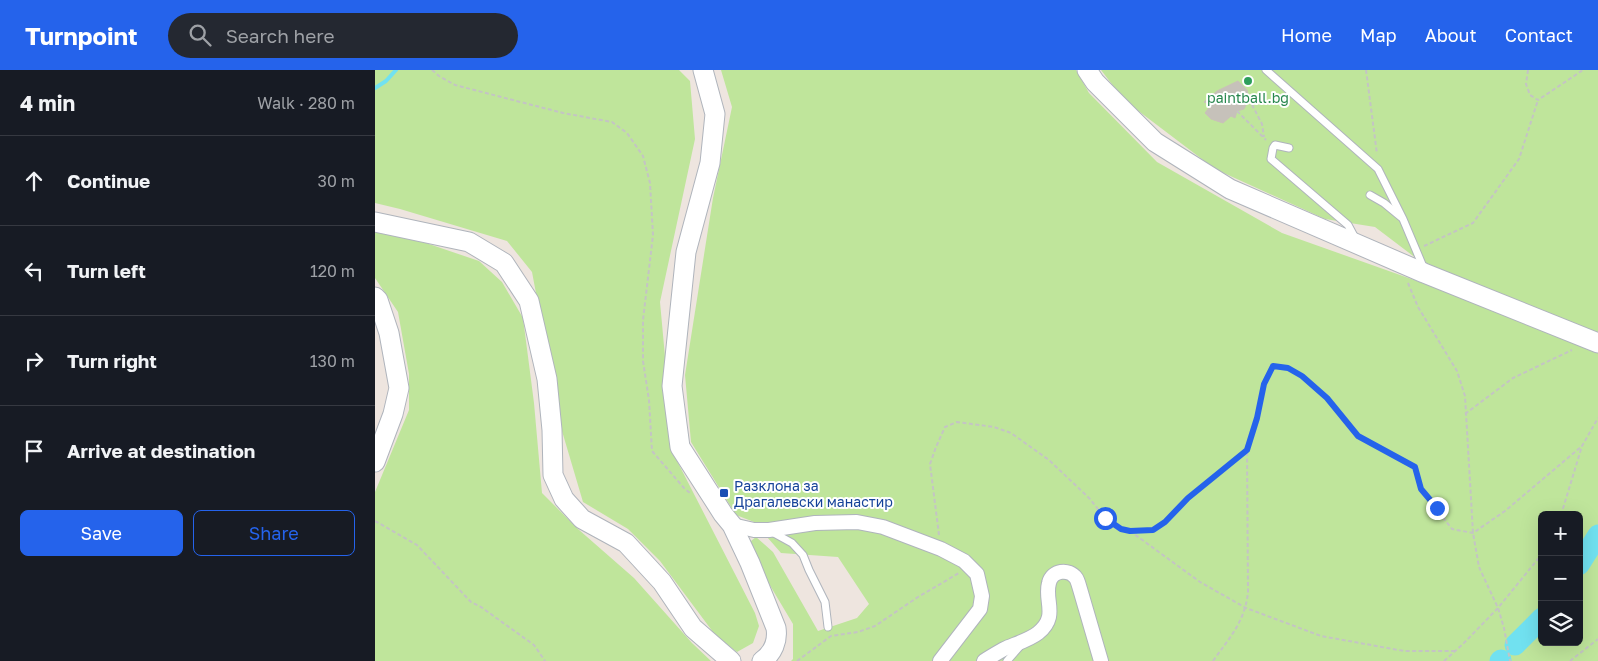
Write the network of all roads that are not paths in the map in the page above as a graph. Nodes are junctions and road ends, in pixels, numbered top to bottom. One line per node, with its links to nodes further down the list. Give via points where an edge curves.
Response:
1 (703, 70): 13 (street, via 715,114 710,163 686,252 672,386 680,447)
2 (1087, 70): 8 (street, via 1155,142 1230,189)
3 (1266, 70): 6 (lane, via 1379,169)
4 (1289, 148): 8 (lane, via 1275,145 1271,159 1348,226)
5 (1370, 195): 6 (lane)
6 (1403, 218): 9 (lane)
7 (375, 222): 17 (street, via 469,242 504,263 529,301 547,379 553,475 563,499 582,518 626,543 662,582 693,628)
8 (1359, 245): 9 (street)
9 (1424, 273): 11 (street)
10 (375, 297): 12 (street, via 389,333 399,388)
11 (1595, 342)
12 (375, 462)
13 (732, 525): 14 (street); 18 (street, via 751,563 776,628 773,649)
14 (769, 530): 15 (lane, via 793,543 803,555 825,602); 19 (street, via 815,523 857,522 883,527 964,561 977,574 982,596 980,609)
15 (828, 627)
16 (1026, 639): 20 (street); 21 (lane); 22 (street, via 1039,633 1049,618 1048,589 1052,576 1069,573 1076,578 1081,589)
17 (731, 661)
18 (762, 661)
19 (939, 661)
20 (984, 661)
21 (1007, 661)
22 (1101, 661)

